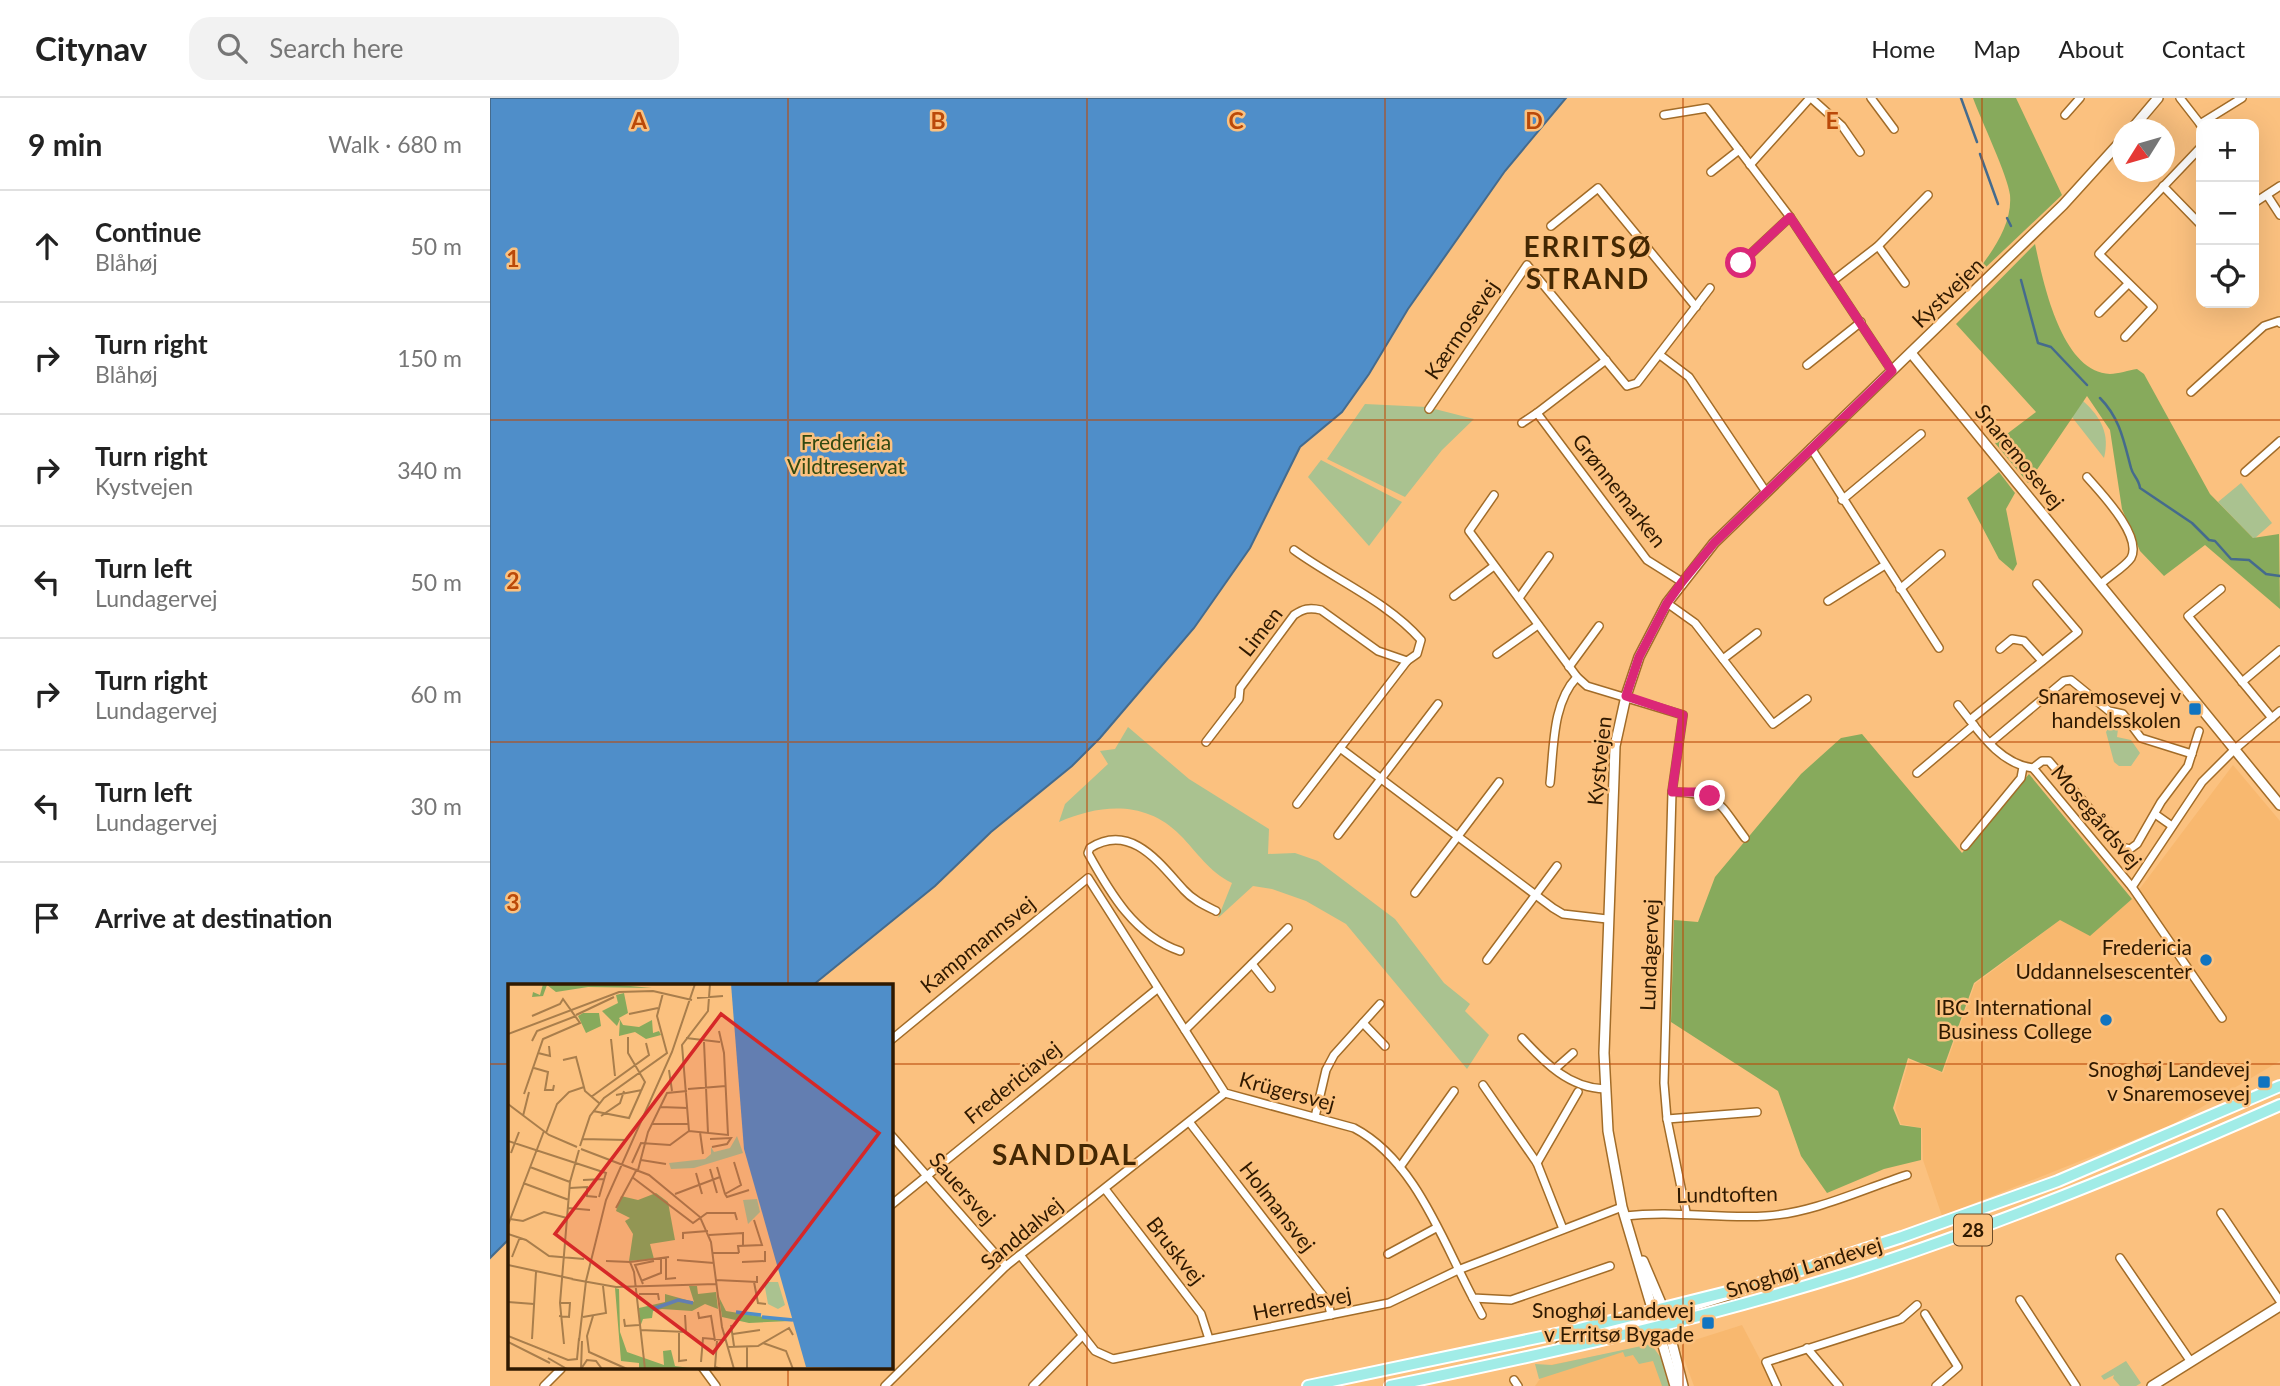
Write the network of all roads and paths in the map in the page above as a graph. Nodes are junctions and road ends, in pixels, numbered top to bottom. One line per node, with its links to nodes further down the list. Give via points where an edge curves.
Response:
1 (1810, 98): 14 (street, via 1836,120); 17 (street)
2 (1871, 98): 12 (street)
3 (2080, 98): 8 (street)
4 (2158, 98): 9 (street)
5 (2180, 98): 10 (street)
6 (2242, 98): 11 (street)
7 (1664, 115): 13 (street, via 1707,108)
8 (2065, 115)
9 (2140, 119)
10 (2196, 119)
11 (2210, 119)
12 (1894, 129)
13 (1739, 150): 17 (street); 18 (street)
14 (1860, 152)
15 (2112, 152): 39 (street, Kystvejen)
16 (2196, 152): 19 (street)
17 (1750, 165): 25 (street)
18 (1711, 172)
19 (2163, 186): 26 (street); 32 (street, via 2099,254)
20 (2280, 186): 22 (street)
21 (1928, 195): 28 (street)
22 (2267, 195): 23 (street); 24 (street)
23 (2259, 200)
24 (2280, 215)
25 (1790, 217): 29 (street); 30 (street)
26 (2196, 220)
27 (1551, 226): 34 (street, via 1598,188)
28 (1878, 246): 30 (street); 31 (street)
29 (1741, 263)
30 (1833, 280): 36 (street)
31 (1905, 283)
32 (2128, 284): 35 (street); 38 (street, via 2153,307)
33 (1710, 288): 34 (street)
34 (1696, 307): 40 (street)
35 (2099, 313)
36 (1861, 322): 42 (street); 43 (street)
37 (2280, 323): 44 (street, via 2264,326)
38 (2125, 337)
39 (1911, 353): 43 (street, Kystvejen); 62 (street, Snaremosevej)
40 (1660, 355): 41 (street, Kærmosevej, via 1631,386); 53 (street, via 1689,377)
41 (1606, 360): 45 (street, Kærmosevej, via 1527,265); 46 (street)
42 (1807, 365)
43 (1892, 371): 50 (street, Kystvejen)
44 (2191, 393)
45 (1429, 409)
46 (1537, 412): 47 (street); 61 (street, Grønnemarken, via 1647,560)
47 (1522, 424)
48 (1921, 434): 55 (street)
49 (2280, 441): 51 (street)
50 (1811, 448): 53 (street, Kystvejen); 55 (street)
51 (2245, 472)
52 (2087, 477): 62 (street, Snaremosevej, via 2120,516 2133,546 2131,558)
53 (1766, 492): 61 (street, Kystvejen)
54 (1494, 495): 60 (street, via 1469,531)
55 (1842, 499): 59 (street)
56 (1294, 550): 78 (street, via 1365,594 1416,635 1421,647)
57 (1941, 555): 64 (street)
58 (1549, 556): 67 (street)
59 (1885, 565): 64 (street); 68 (street)
60 (1494, 566): 66 (street); 67 (street)
61 (1682, 582): 69 (street, Kystvejen)
62 (2101, 583): 94 (street, Snaremosevej)
63 (2037, 584): 79 (street, via 2078,632)
64 (1900, 589): 73 (street)
65 (2221, 589): 82 (street, via 2188,616)
66 (1454, 596)
67 (1519, 598): 70 (street)
68 (1828, 601)
69 (1667, 603): 77 (street, via 1695,622); 83 (street, Kystvejen, via 1639,657)
70 (1538, 625): 76 (street); 80 (street)
71 (1599, 626): 80 (street)
72 (1757, 634): 77 (street)
73 (1939, 649)
74 (2000, 649): 79 (street, via 2012,639 2024,641)
75 (2280, 650): 82 (street)
76 (1497, 654)
77 (1723, 659): 84 (street, via 1773,724)
78 (1407, 661): 91 (street, Limen, via 1378,651 1321,610 1302,610 1240,688 1238,699); 93 (street)
79 (2042, 661): 89 (street)
80 (1569, 667): 81 (street)
81 (1577, 677): 83 (street, via 1587,686); 101 (street, via 1565,690)
82 (2242, 682): 88 (street)
83 (1626, 696): 102 (street, Lundagervej, via 1683,715); 117 (street, Kystvejen, via 1615,746)
84 (1807, 699)
85 (1438, 704): 99 (street)
86 (1958, 705): 89 (street, Mosegårdsvej)
87 (2280, 711): 88 (street, Mosegårdsvej)
88 (2272, 718): 94 (street, Mosegårdsvej)
89 (1972, 723): 92 (street, Mosegårdsvej); 98 (street)
90 (2199, 731): 95 (street, Mosegårdsvej)
91 (1206, 742)
92 (1990, 743): 95 (street, via 2064,681 2071,680 2109,711 2123,714 2141,738); 96 (street, Mosegårdsvej)
93 (1340, 748): 99 (street); 103 (street)
94 (2235, 749): 104 (street, Snaremosevej); 106 (street, Mosegårdsvej, via 2202,782)
95 (2192, 754): 105 (street, Mosegårdsvej, via 2181,779)
96 (2023, 767): 97 (street, Mosegårdsvej); 110 (street, Mosegårdsvej, via 2021,778)
97 (2033, 768): 105 (street, Mosegårdsvej, via 2042,761 2056,767 2122,847 2130,849 2137,844); 113 (street, Mosegårdsvej)
98 (1917, 773)
99 (1380, 779): 107 (street); 108 (street)
100 (1499, 782): 108 (street)
101 (1550, 783)
102 (1672, 792): 109 (street, via 1710,796); 144 (street, Lundagervej, via 1664,1083)
103 (1297, 804)
104 (2280, 805)
105 (2155, 814): 106 (street)
106 (2172, 826): 113 (street, Mosegårdsvej)
107 (1338, 835)
108 (1458, 837): 114 (street); 115 (street)
109 (1745, 838)
110 (1965, 846)
111 (1557, 866): 115 (street)
112 (1088, 878): 120 (street, Krügersvej); 131 (street, Kampmannsvej)
113 (2132, 887): 127 (street, Mosegårdsvej)
114 (1415, 893)
115 (1535, 895): 117 (street, via 1563,914); 122 (street)
116 (1216, 911): 118 (street, via 1185,891 1162,863 1139,846 1118,840 1096,844 1088,853)
117 (1607, 919): 137 (street, Kystvejen)
118 (1138, 927): 120 (street); 121 (street)
119 (1288, 928): 123 (street)
120 (1126, 938): 125 (street, Krügersvej)
121 (1180, 951)
122 (1487, 960)
123 (1252, 964): 124 (street); 129 (street)
124 (1270, 988)
125 (1157, 989): 129 (street, Krügersvej); 149 (street, Fredericiavej)
126 (1380, 1004): 128 (street)
127 (2222, 1018)
128 (1363, 1023): 132 (street); 143 (street, via 1326,1070)
129 (1185, 1030): 140 (street, Krügersvej)
130 (1522, 1038): 134 (street, via 1548,1066)
131 (892, 1039)
132 (1385, 1046)
133 (1573, 1053): 134 (street)
134 (1556, 1068): 137 (street, via 1587,1089)
135 (1483, 1085): 147 (street)
136 (2280, 1086): 171 (main road, Snoghøj Landevej / 28, via 2058,1181)
137 (1605, 1089): 153 (street, Kystvejen)
138 (1454, 1091): 148 (street)
139 (1577, 1092): 147 (street)
140 (1224, 1093): 143 (street, Krügersvej); 145 (street, Sanddalvej)
141 (2280, 1105): 171 (main road, Snoghøj Landevej / 28, via 2067,1196 1921,1249)
142 (1758, 1112): 144 (street)
143 (1315, 1117): 148 (street, Krügersvej, via 1369,1136)
144 (1667, 1119): 154 (street, Lundagervej)
145 (1189, 1123): 151 (street, Sanddalvej); 169 (street, Holmansvej, via 1328,1302)
146 (892, 1136): 149 (street, Sauersvej)
147 (1537, 1163): 157 (street)
148 (1400, 1167): 156 (street, Krügersvej)
149 (926, 1175): 152 (street, Fredericiavej); 161 (street, Sauersvej)
150 (1907, 1175): 154 (street, Lundtoften, via 1768,1216)
151 (1105, 1189): 159 (street, Sanddalvej); 173 (street, Bruskvej, via 1201,1314)
152 (892, 1204)
153 (1624, 1211): 154 (street, Lundtoften); 157 (street, Herredsvej); 171 (street, Kystvejen)
154 (1686, 1212)
155 (2221, 1213): 166 (street)
156 (1436, 1228): 158 (street); 163 (street, Krügersvej)
157 (1563, 1229): 163 (street, Herredsvej)
158 (1388, 1254)
159 (1020, 1255): 161 (street, Sanddalvej); 172 (street, Herredsvej)
160 (2120, 1258): 175 (street)
161 (1006, 1266): 180 (street, Sanddalvej)
162 (1610, 1266): 164 (street, via 1511,1300)
163 (1458, 1270): 164 (street, Krügersvej); 169 (street, Herredsvej, via 1389,1303)
164 (1473, 1298): 170 (street, Krügersvej)
165 (2020, 1300): 189 (street)
166 (2280, 1304): 175 (street)
167 (1917, 1305): 174 (street, via 1901,1319)
168 (1924, 1314): 188 (street, via 1958,1367)
169 (1331, 1315): 173 (street, Herredsvej)
170 (1482, 1315)
171 (1660, 1318): 182 (main road, Snoghøj Landevej / 28); 183 (main road, Snoghøj Landevej / 28, via 1543,1354); 184 (street); 185 (street)
172 (1082, 1336): 173 (street, Herredsvej, via 1095,1351 1113,1359); 181 (street)
173 (1209, 1339)
174 (1808, 1348): 186 (street, via 1766,1362); 187 (street)
175 (2191, 1362): 190 (street)
176 (703, 1368): 179 (street)
177 (561, 1369): 178 (street)
178 (544, 1386)
179 (716, 1386)
180 (885, 1386)
181 (1033, 1386)
182 (1308, 1386)
183 (1390, 1386)
184 (1675, 1386)
185 (1683, 1386)
186 (1777, 1386)
187 (1839, 1386)
188 (1936, 1386)
189 (2076, 1386)
190 (2152, 1386)

